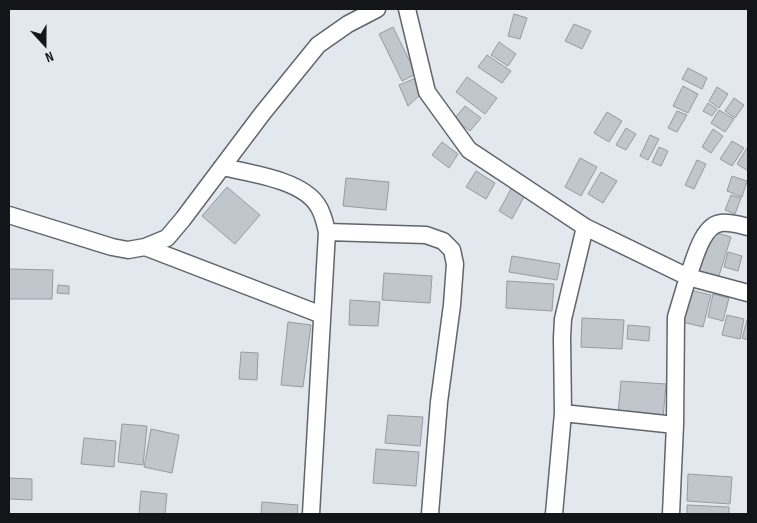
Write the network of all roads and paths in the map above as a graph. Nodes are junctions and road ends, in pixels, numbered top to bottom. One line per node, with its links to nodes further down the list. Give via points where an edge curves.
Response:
1 (377, 9): 3 (street, via 318,45)
2 (407, 9): 5 (street, via 427,92 469,150)
3 (222, 167): 7 (street, via 300,189 318,204); 8 (street, via 167,238)
4 (9, 215): 8 (street, via 112,247 128,250)
5 (585, 227): 9 (street); 12 (street, via 563,319)
6 (748, 227): 9 (street, via 720,223 705,232)
7 (327, 232): 11 (street); 15 (street, via 426,235 443,241 452,250 455,264 452,305 439,402)
8 (146, 247): 11 (street)
9 (688, 277): 10 (street); 13 (street, via 676,317)
10 (748, 292)
11 (322, 314): 14 (street)
12 (563, 414): 13 (street); 16 (street)
13 (675, 425): 17 (street)
14 (311, 514)
15 (430, 514)
16 (554, 514)
17 (671, 514)

